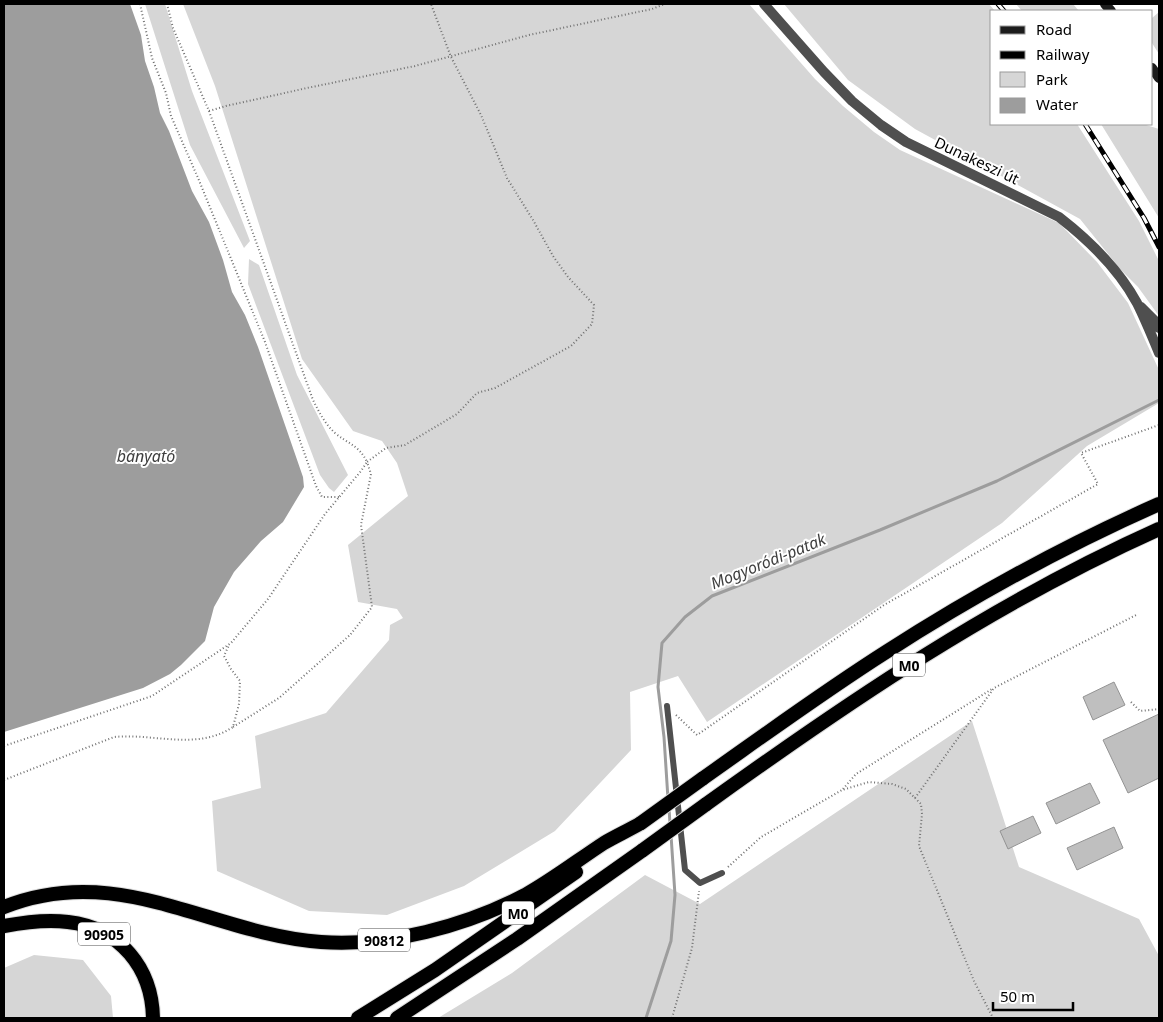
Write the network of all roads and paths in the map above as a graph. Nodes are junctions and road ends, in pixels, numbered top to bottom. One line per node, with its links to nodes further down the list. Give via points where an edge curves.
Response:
1 (140, 4): 13 (path, via 170,116 265,342 316,486 322,497)
2 (167, 4): 7 (path, via 173,28)
3 (431, 4): 6 (path)
4 (665, 4): 6 (path, via 529,35)
5 (764, 4): 8 (street, Dunakeszi út, via 852,101 906,142 1059,217 1102,255)
6 (452, 57): 7 (path); 12 (path, via 507,178 553,256 594,305 592,324 571,346 494,388 477,393 457,414 405,445 386,448)
7 (208, 111): 12 (path, via 313,400 325,422 362,452)
8 (1137, 303): 9 (street); 10 (street, Dunakeszi út)
9 (1159, 328)
10 (1159, 353)
11 (1159, 425): 20 (path, via 1081,453 1098,484 884,604 697,735)
12 (367, 462): 13 (path); 22 (path, via 371,474 360,524 372,607 350,635 279,698)
13 (339, 497): 17 (path, via 268,599)
14 (1159, 504): 27 (highway, M0, bridge, via 996,586 888,651)
15 (1159, 530): 34 (highway, M0, bridge, via 1030,592 945,642 792,743 517,939)
16 (1138, 614): 18 (path)
17 (230, 643): 22 (path, via 224,656 240,681 240,704); 23 (path, via 152,696)
18 (994, 688): 25 (path, via 856,774); 26 (path)
19 (1131, 702): 21 (path, via 1140,711)
20 (668, 706): 29 (lane, via 685,870)
21 (1159, 709)
22 (233, 727): 24 (path, via 221,735 193,740 114,736)
23 (4, 746)
24 (4, 780)
25 (842, 790): 26 (path, via 869,782 892,784 906,789); 28 (path, via 761,838)
26 (915, 799): 36 (path, via 922,814 919,846 974,981)
27 (641, 823): 30 (highway, 90812, via 526,894 496,908 444,926 391,939 351,943 293,939 170,905 106,893 72,892 39,896); 33 (highway, M0, via 510,920)
28 (722, 873): 29 (lane)
29 (700, 883): 35 (path, via 692,948)
30 (4, 907)
31 (4, 926): 32 (highway, 90905, via 60,921 87,925 102,933 133,955 152,1001)
32 (153, 1018)
33 (358, 1018)
34 (397, 1018)
35 (672, 1018)
36 (993, 1018)

